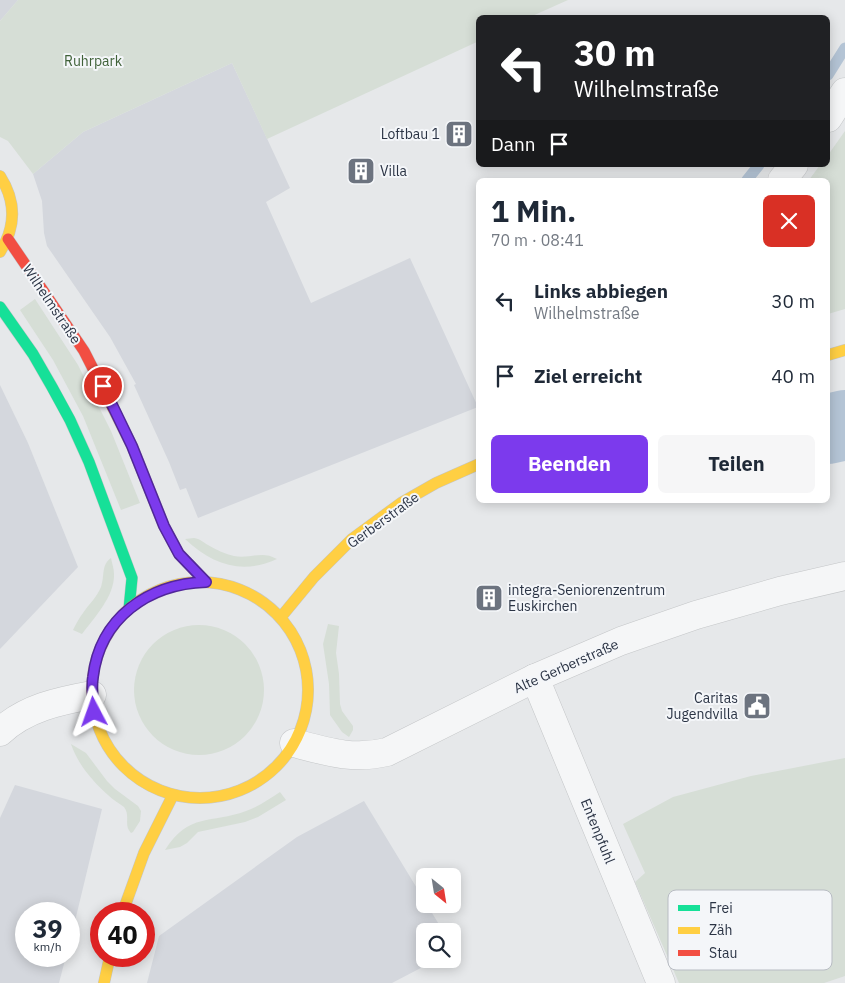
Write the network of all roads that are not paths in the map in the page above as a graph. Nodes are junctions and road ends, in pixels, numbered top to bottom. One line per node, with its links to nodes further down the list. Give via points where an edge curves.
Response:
1 (845, 92): 2 (street)
2 (830, 115)
3 (792, 167): 5 (street)
4 (0, 176): 6 (street, via 12,204 13,218)
5 (784, 178)
6 (8, 239): 7 (street); 13 (street, Wilhelmstraße, via 84,351 129,438 164,526 179,554)
7 (0, 252)
8 (0, 307): 14 (street, via 52,387 88,462 132,578)
9 (845, 350): 10 (street)
10 (830, 354)
11 (476, 465): 15 (street, Gerberstraße, via 436,483 352,540)
12 (845, 576): 16 (street, Alte Gerberstraße, via 696,615 620,641)
13 (206, 582): 14 (street, via 189,582 157,591); 15 (street, via 223,584 254,596)
14 (129, 609): 17 (street, via 101,648 95,663)
15 (280, 617): 19 (street, via 299,646 308,678 306,712)
16 (535, 678): 19 (street, Alte Gerberstraße, via 387,752 366,756 342,755); 24 (street, Entenpfuhl)
17 (92, 695): 18 (street, via 50,703); 20 (street, via 99,728 116,758 142,781)
18 (0, 732)
19 (294, 743): 20 (street, via 272,771 242,789 208,798)
20 (173, 795): 21 (street, via 144,853)
21 (126, 902)
22 (108, 967): 23 (street)
23 (104, 983)
24 (661, 983)

